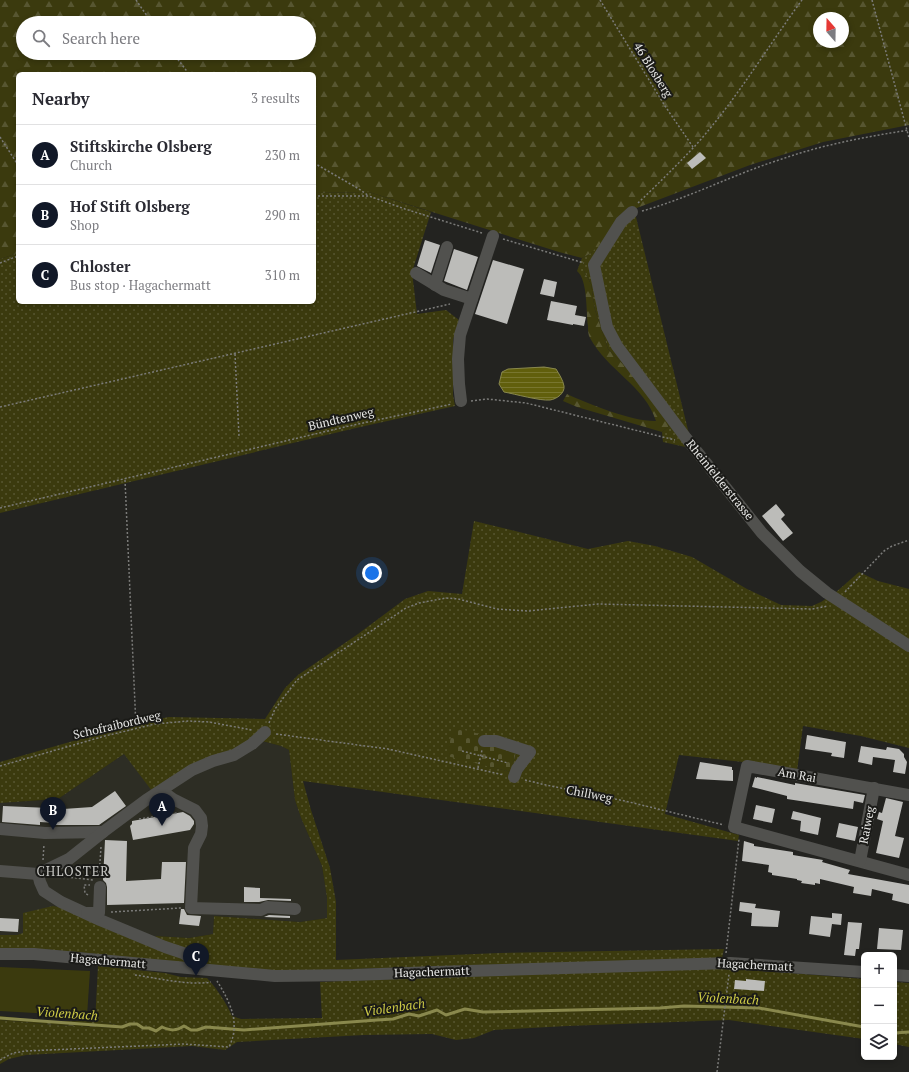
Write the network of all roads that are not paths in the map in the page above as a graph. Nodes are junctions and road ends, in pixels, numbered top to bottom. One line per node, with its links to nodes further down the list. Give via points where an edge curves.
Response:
1 (632, 212): 8 (street, Rheinfelderstrasse, via 621,222 594,265 607,327 618,346 686,438 762,533 800,571 827,593)
2 (493, 236): 6 (street)
3 (447, 247): 5 (street)
4 (416, 273): 5 (street)
5 (435, 284): 6 (street)
6 (470, 304): 7 (street, via 460,335 458,359)
7 (461, 402)
8 (909, 646)
9 (265, 732): 13 (street, via 234,755 192,770)
10 (484, 741): 11 (street, via 496,741 530,752)
11 (514, 777)
12 (874, 788): 14 (street, Am Rai); 17 (street, Raiweg); 17 (street, Am Rai, via 747,766 738,829)
13 (162, 790): 16 (street); 22 (street, via 194,810 201,818 201,834 194,848 191,908)
14 (909, 795)
15 (0, 829): 16 (street, via 45,833)
16 (103, 832): 19 (street, via 69,859)
17 (860, 861): 20 (street)
18 (0, 871): 19 (street)
19 (38, 874): 23 (street, via 44,890 61,902)
20 (909, 875)
21 (96, 886): 23 (street, via 99,913)
22 (295, 908)
23 (87, 914): 25 (street, via 165,948 183,953 192,959)
24 (0, 954): 25 (street, Hagachermatt, via 34,954)
25 (196, 968): 26 (street, Hagachermatt, via 275,976 353,976 727,963)
26 (861, 972)
27 (897, 975): 28 (street)
28 (909, 976)

